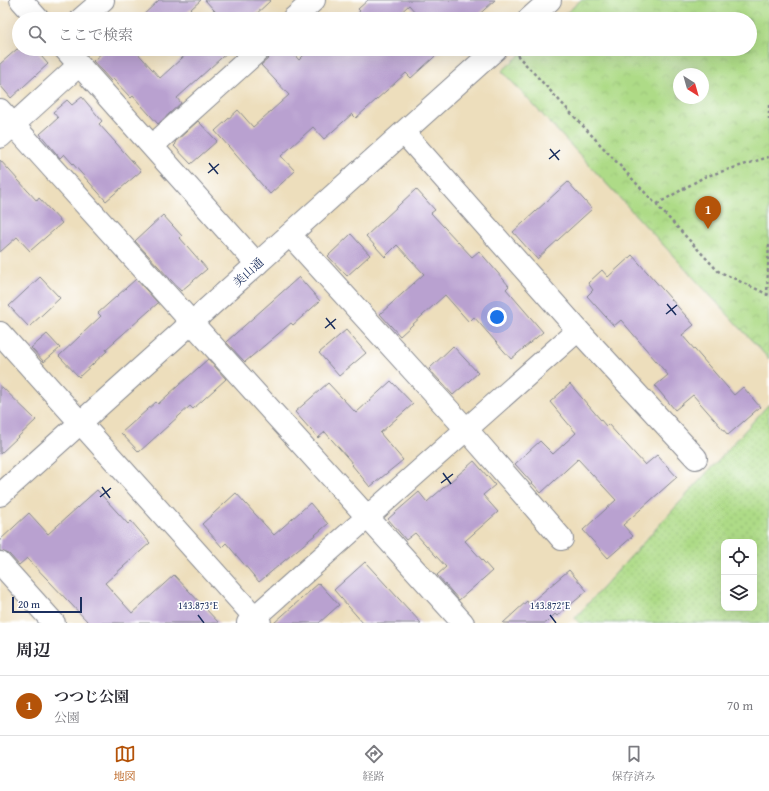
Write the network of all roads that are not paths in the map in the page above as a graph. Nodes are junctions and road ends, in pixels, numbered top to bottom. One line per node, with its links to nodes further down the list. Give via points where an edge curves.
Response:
1 (21, 0): 5 (street)
2 (103, 0): 6 (street)
3 (314, 0): 7 (street)
4 (550, 0): 8 (street)
5 (32, 12)
6 (89, 12)
7 (301, 12)
8 (537, 12)
9 (252, 56): 14 (street)
10 (500, 56): 13 (street, 美山通)
11 (72, 57): 12 (street); 14 (street)
12 (4, 124): 17 (street)
13 (404, 133): 15 (street, 美山通); 18 (street)
14 (152, 146): 16 (street)
15 (290, 235): 16 (street, 美山通); 21 (street)
16 (257, 264): 17 (street, 美山通)
17 (193, 321): 20 (street, 美山通); 24 (street)
18 (578, 330): 21 (street); 22 (street)
19 (0, 333): 20 (street)
20 (81, 422): 23 (street, 美山通); 27 (street)
21 (467, 430): 24 (street); 25 (street)
22 (696, 458)
23 (0, 495)
24 (367, 517): 27 (street); 29 (street)
25 (562, 539)
26 (0, 563): 28 (street)
27 (254, 621)
28 (54, 623)
29 (463, 623)

